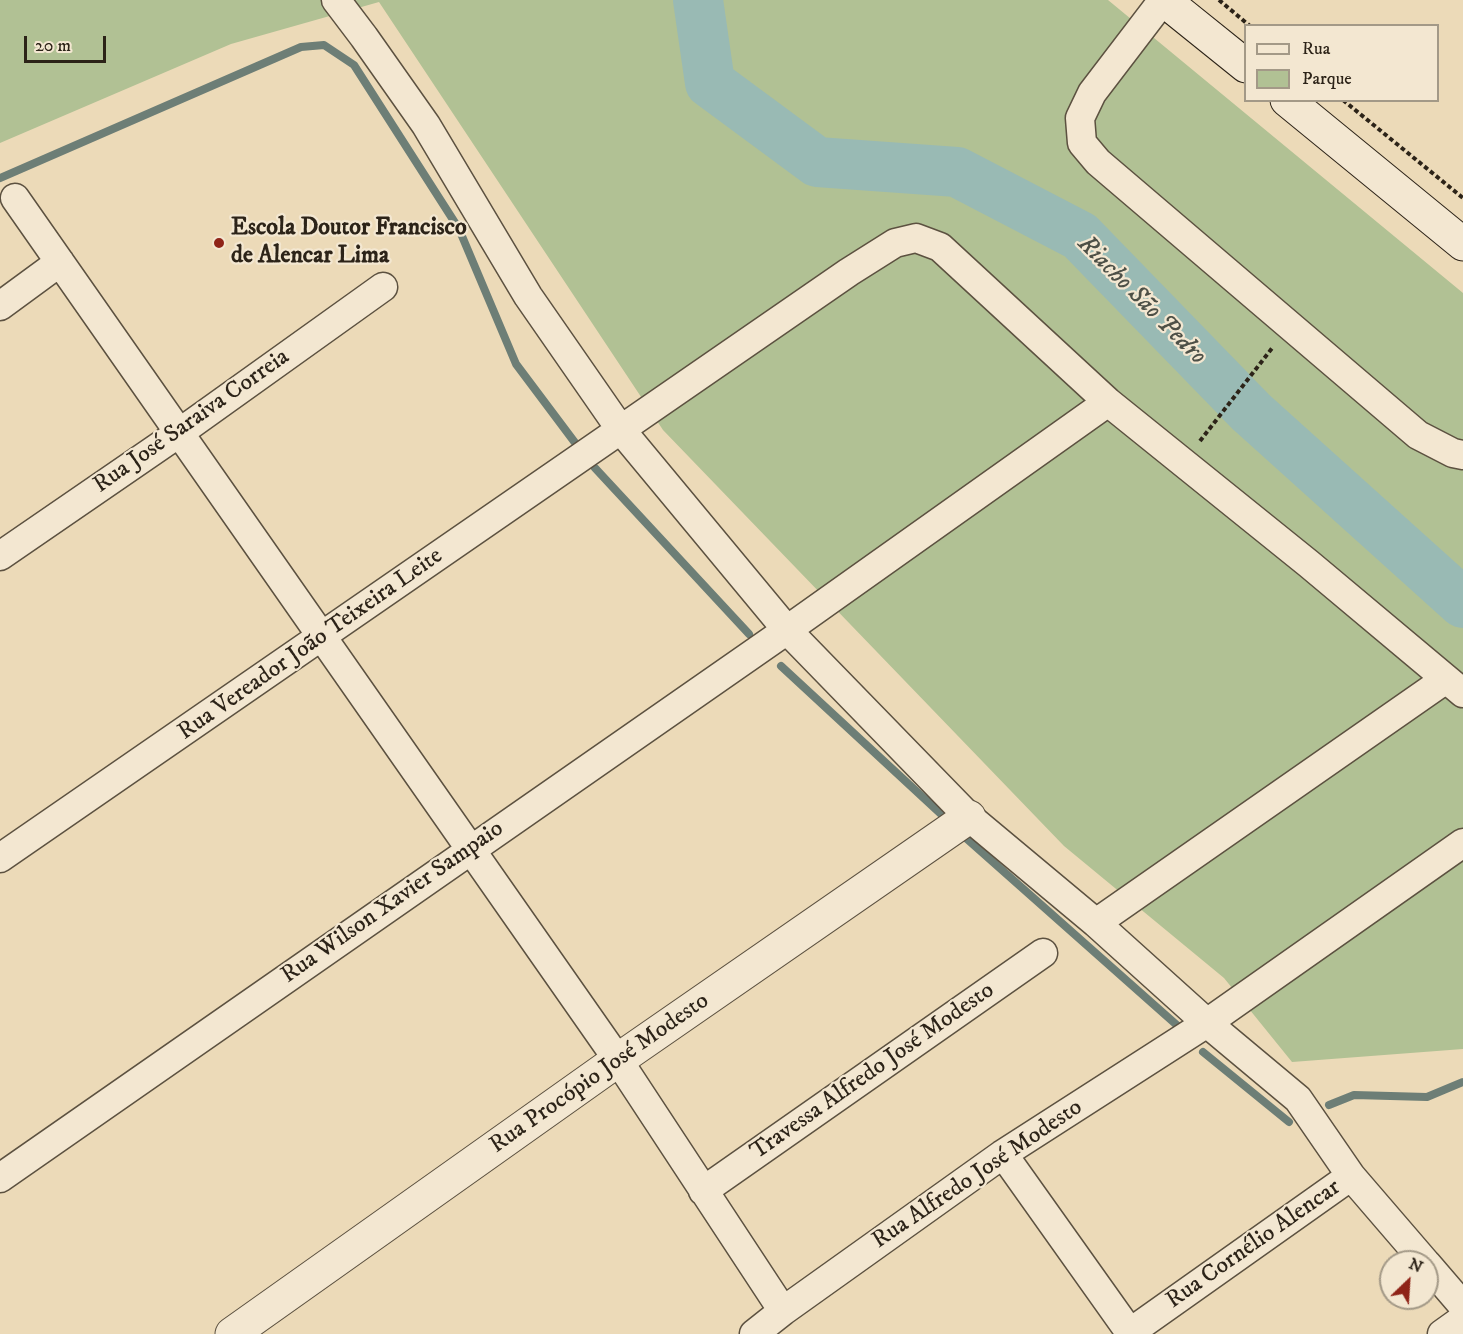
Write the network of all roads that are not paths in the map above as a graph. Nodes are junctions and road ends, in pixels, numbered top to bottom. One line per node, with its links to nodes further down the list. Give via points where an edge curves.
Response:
1 (336, 0): 11 (street, via 426,125 528,296)
2 (1164, 0): 3 (street); 13 (street, via 1092,93 1080,118 1082,143 1098,162 1418,435)
3 (1244, 65)
4 (1289, 102): 6 (street)
5 (15, 198): 7 (street)
6 (1463, 244)
7 (60, 262): 9 (street); 12 (street)
8 (383, 287): 12 (street, Rua José Saraiva Correia)
9 (0, 306)
10 (1108, 402): 11 (street, Rua Vereador João Teixeira Leite, via 940,247 916,238 895,243 849,272); 15 (street, Rua Wilson Xavier Sampaio); 17 (street, Rua Vereador João Teixeira Leite)
11 (621, 430): 15 (street); 16 (street, Rua Vereador João Teixeira Leite)
12 (179, 433): 14 (street, Rua José Saraiva Correia); 16 (street)
13 (1463, 455)
14 (0, 556)
15 (787, 630): 18 (street); 20 (street, Rua Wilson Xavier Sampaio)
16 (322, 638): 20 (street); 21 (street, Rua Vereador João Teixeira Leite)
17 (1454, 686): 22 (street)
18 (969, 817): 22 (street); 25 (street, Rua Procópio José Modesto)
19 (1463, 843): 24 (street, Rua Alfredo José Modesto)
20 (470, 849): 25 (street); 28 (street, Rua Wilson Xavier Sampaio)
21 (0, 858)
22 (1096, 923): 24 (street)
23 (1043, 953): 29 (street, Travessa Alfredo José Modesto)
24 (1207, 1023): 26 (street, Rua Alfredo José Modesto); 27 (street, via 1298,1099)
25 (618, 1060): 29 (street); 35 (street, Rua Procópio José Modesto)
26 (1003, 1154): 33 (street, Rua Alfredo José Modesto); 37 (street)
27 (1351, 1176): 30 (street); 37 (street, Rua Cornélio Alencar)
28 (0, 1178)
29 (703, 1191): 33 (street)
30 (1415, 1250)
31 (1439, 1278): 32 (street)
32 (1463, 1306)
33 (783, 1311): 36 (street, Rua Alfredo José Modesto)
34 (1463, 1319): 38 (street)
35 (232, 1334)
36 (754, 1334)
37 (1130, 1334)
38 (1442, 1334)

